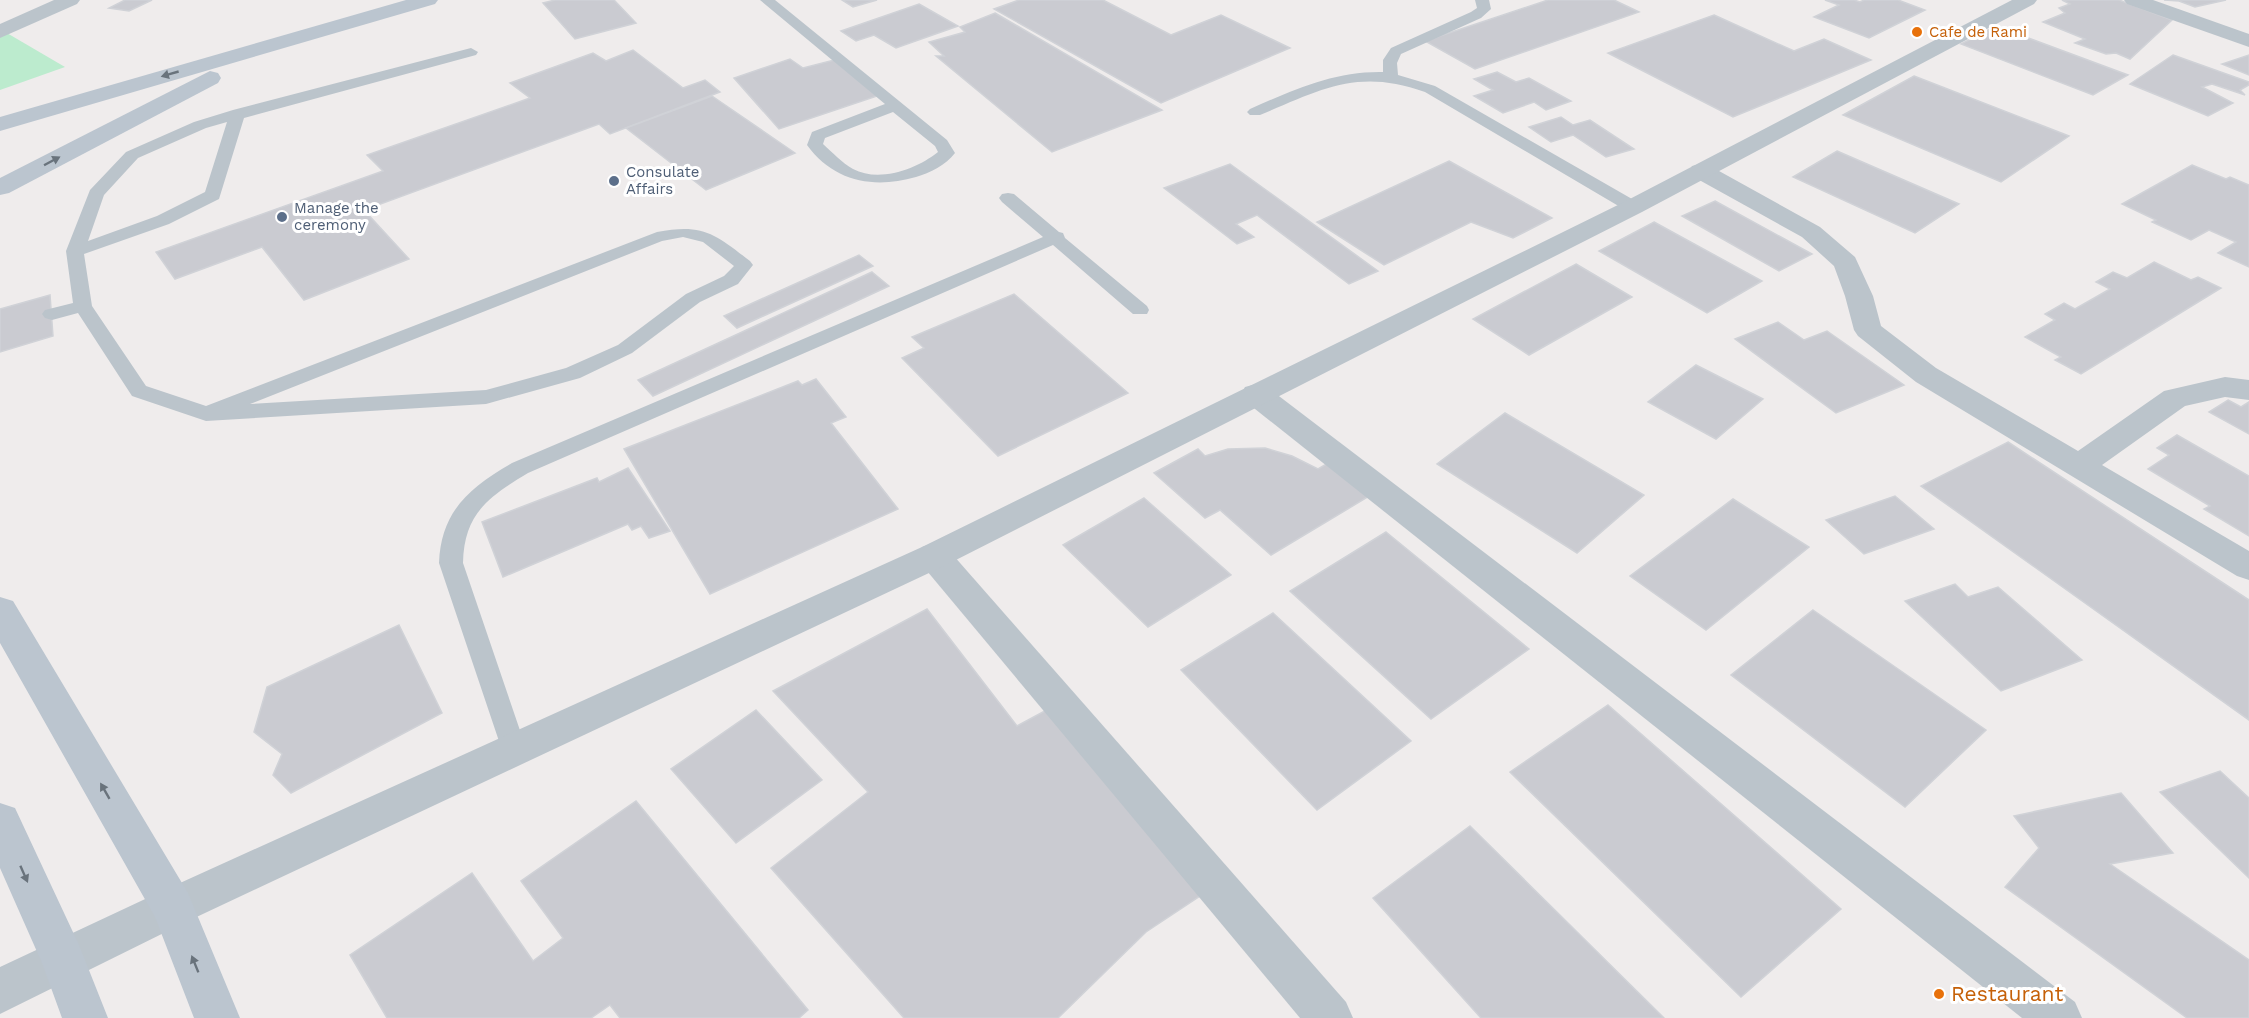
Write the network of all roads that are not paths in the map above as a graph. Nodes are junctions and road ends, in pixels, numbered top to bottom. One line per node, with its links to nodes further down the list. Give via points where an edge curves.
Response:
1 (70, 0): 7 (street)
2 (428, 0): 9 (main road)
3 (767, 0): 12 (lane)
4 (1482, 0): 11 (lane, via 1484,9 1476,15 1396,51 1388,67)
5 (2027, 0): 16 (street)
6 (2134, 0): 8 (street)
7 (0, 32)
8 (2249, 40)
9 (267, 48): 15 (main road, one-way to 15); 17 (main road, one-way to 9)
10 (471, 52): 14 (lane)
11 (1391, 76): 13 (lane, via 1347,77); 19 (lane, via 1430,89)
12 (895, 106): 12 (lane, via 835,126 818,135 815,145 847,172 861,178 876,180 926,169 938,162 947,153 941,143)
13 (1255, 112)
14 (238, 113): 21 (lane, via 132,155 96,194); 21 (lane, via 213,195 144,227)
15 (0, 124)
16 (1701, 171): 19 (street); 28 (street, via 1811,232 1846,263 1868,330 1926,375)
17 (0, 188)
18 (1008, 198): 20 (lane)
19 (1633, 207): 26 (street)
20 (1057, 237): 23 (lane); 32 (lane, via 520,468 480,495 455,528 450,546 452,563)
21 (75, 251): 22 (lane)
22 (83, 306): 24 (lane); 27 (lane, via 138,391)
23 (1140, 310)
24 (52, 314)
25 (2249, 390): 28 (street, via 2225,387 2175,398)
26 (1256, 394): 29 (street); 40 (street)
27 (206, 414): 27 (lane, via 486,397 573,373 625,349 693,298 731,280 744,265 709,238 683,232 657,237)
28 (2079, 466): 30 (street)
29 (934, 556): 32 (street); 39 (street)
30 (2249, 567)
31 (0, 611): 34 (main road, one-way to 31)
32 (514, 751): 34 (street)
33 (0, 821): 35 (main road, one-way to 35)
34 (173, 908): 35 (street); 38 (main road, one-way to 34)
35 (63, 960): 36 (street); 37 (main road)
36 (0, 991)
37 (86, 1018)
38 (217, 1018)
39 (1330, 1018)
40 (2059, 1018)

